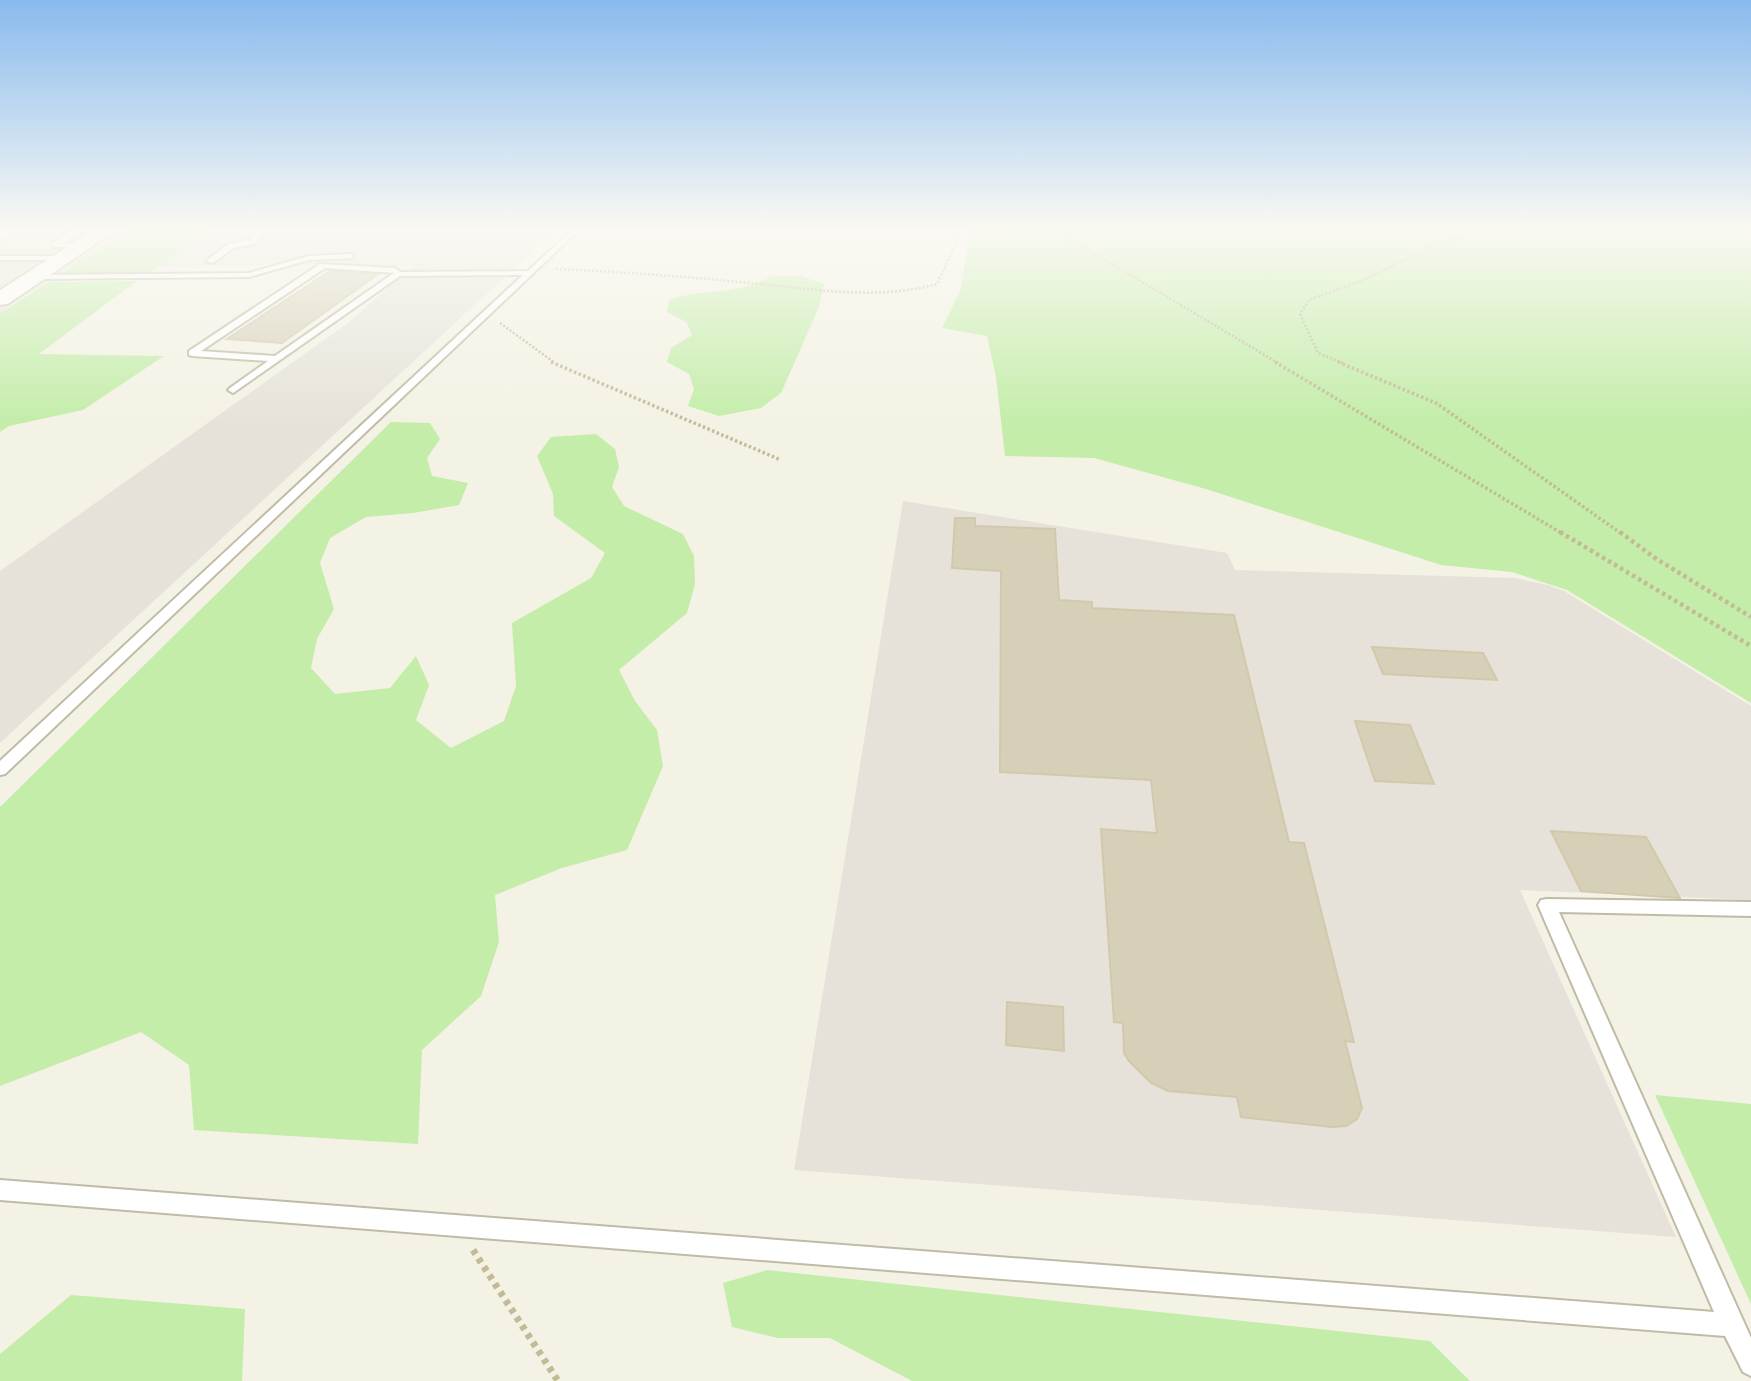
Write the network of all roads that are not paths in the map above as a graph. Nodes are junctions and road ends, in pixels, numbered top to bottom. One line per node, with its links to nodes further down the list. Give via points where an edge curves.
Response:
1 (282, 293): 4 (lane, via 192,353)
2 (371, 293): 4 (lane)
3 (509, 293): 6 (lane)
4 (278, 359): 5 (lane)
5 (233, 390)
6 (0, 770)
7 (1751, 909): 9 (lane, via 1547,905)
8 (0, 1190): 9 (lane)
9 (1732, 1325): 10 (lane)
10 (1751, 1364)

